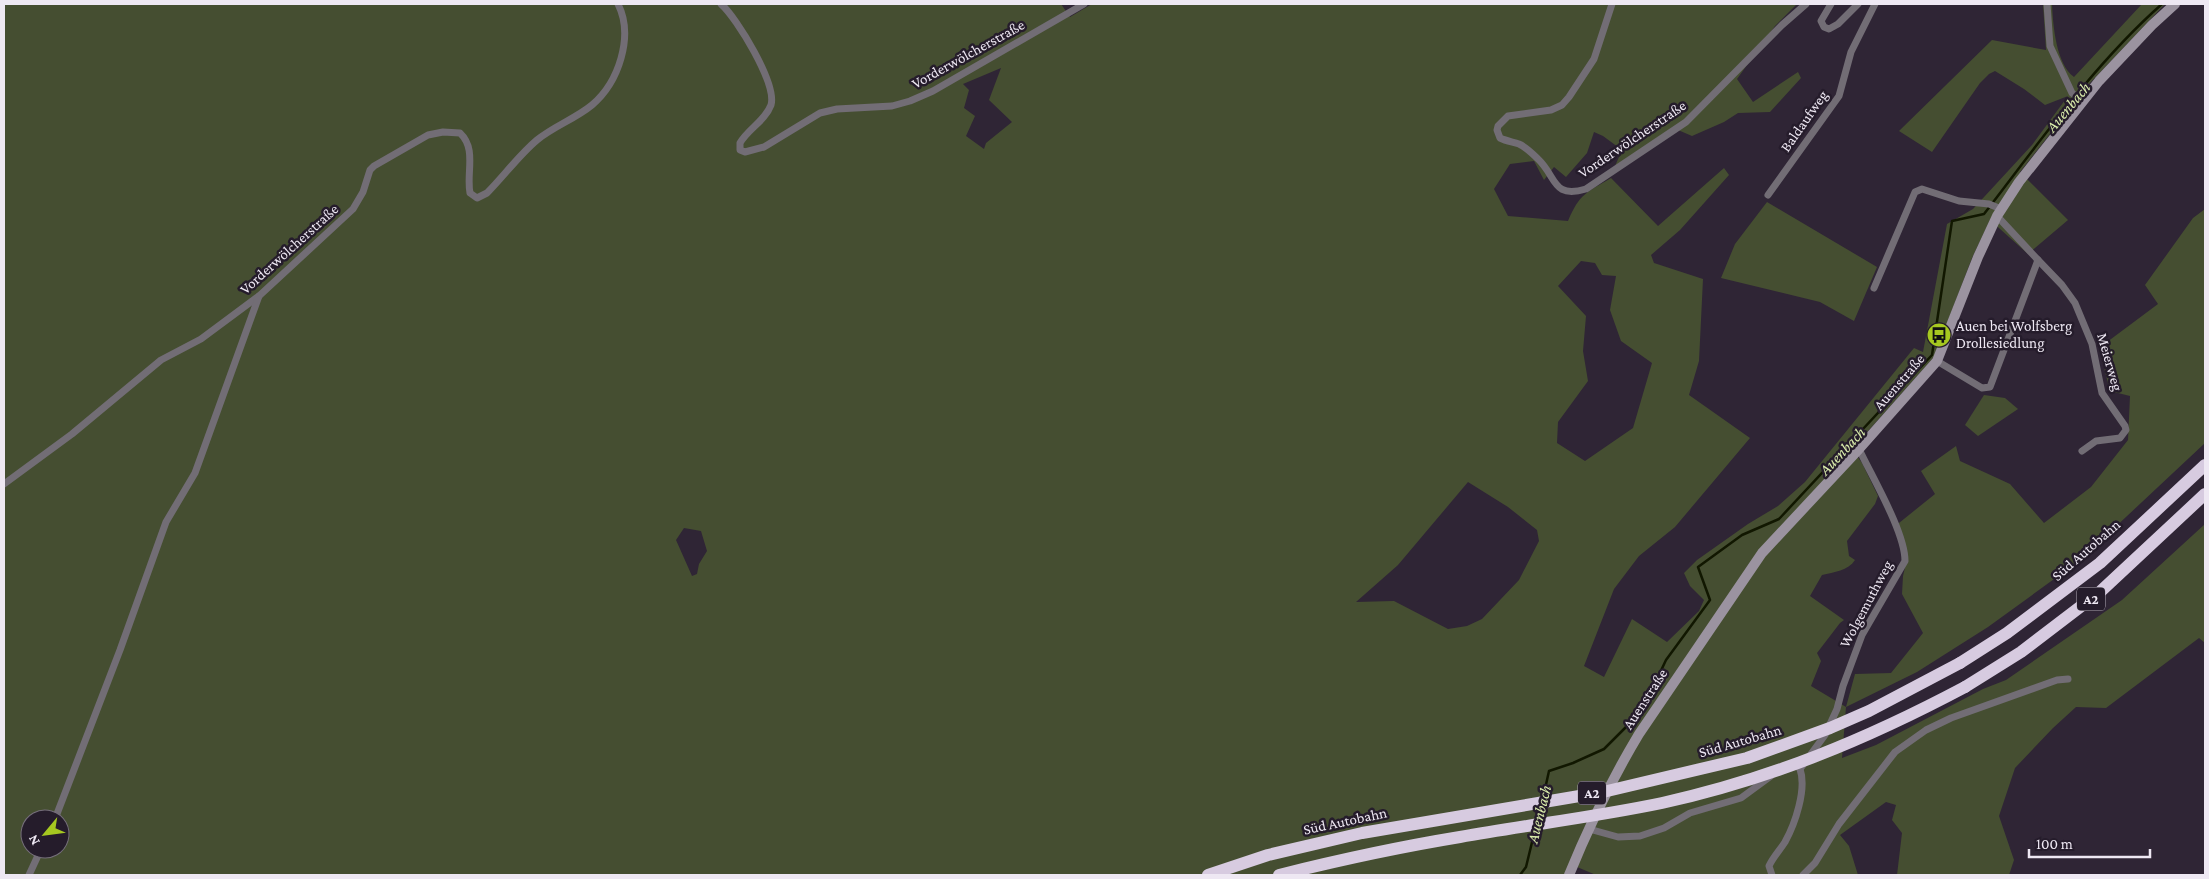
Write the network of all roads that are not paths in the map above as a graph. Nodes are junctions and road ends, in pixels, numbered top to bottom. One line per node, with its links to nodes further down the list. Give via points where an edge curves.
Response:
1 (618, 4): 16 (street, Vorderwölcherstraße, via 624,17 624,41 611,82 593,104 536,141 487,194 477,198 470,193 470,154 463,136 456,132 428,135 370,170 363,192 352,209)
2 (721, 4): 3 (street, Vorderwölcherstraße, via 748,40 762,68 772,102 768,112 742,140 740,150 746,152 764,147 820,113 892,106 925,94)
3 (1084, 4)
4 (1612, 4): 5 (street, Vorderwölcherstraße, via 1594,59 1562,105 1551,110 1508,116 1500,121 1497,130 1500,138 1520,145 1538,159 1554,184 1572,193 1586,189 1686,122)
5 (1806, 4)
6 (1831, 4): 7 (street, via 1821,21 1829,29)
7 (1858, 4)
8 (1875, 4): 12 (street, Baldaufweg, via 1851,52 1839,96)
9 (2047, 4): 11 (street, via 2050,46 2072,93)
10 (2175, 4): 11 (street, Auenstraße)
11 (2080, 100): 13 (street, Auenstraße)
12 (1768, 195)
13 (1995, 209): 14 (street); 15 (street, via 1922,189 1915,192); 17 (street, Auenstraße)
14 (2038, 260): 17 (street, via 1990,387 1982,388); 19 (street, Meierweg, via 2075,303 2092,344 2102,393 2126,430 2120,438 2096,441)
15 (1874, 288)
16 (259, 296): 21 (street, Vorderwölcherstraße, via 201,339 161,360 72,434); 25 (street, via 194,473 166,522)
17 (1937, 361): 18 (street, Auenstraße)
18 (1859, 449): 24 (street, Wolgemuthweg, via 1894,523 1905,550 1905,561 1862,635 1825,735); 26 (street, Auenstraße, via 1762,553 1639,734)
19 (2082, 451)
20 (2205, 465): 29 (highway, Süd Autobahn / A2, bridge, via 2100,563 2007,633 1960,663 1830,728 1747,758 1603,792 1362,833 1268,855)
21 (4, 484)
22 (2205, 494): 30 (highway, A2, bridge, via 2088,601 2021,652 1965,687 1837,749 1709,791 1609,813 1359,855)
23 (2068, 679): 33 (street, via 2057,680 1951,718 1926,730 1894,752)
24 (1800, 770): 26 (street, via 1788,768 1777,772 1740,798 1690,813 1664,828 1640,836 1618,837); 32 (street, via 1803,790 1786,839 1769,866)
25 (58, 809)
26 (1589, 829): 31 (street, Auenstraße)
27 (36, 859): 28 (street)
28 (29, 875)
29 (1208, 875)
30 (1279, 875)
31 (1569, 875)
32 (1772, 875)
33 (1803, 875)

